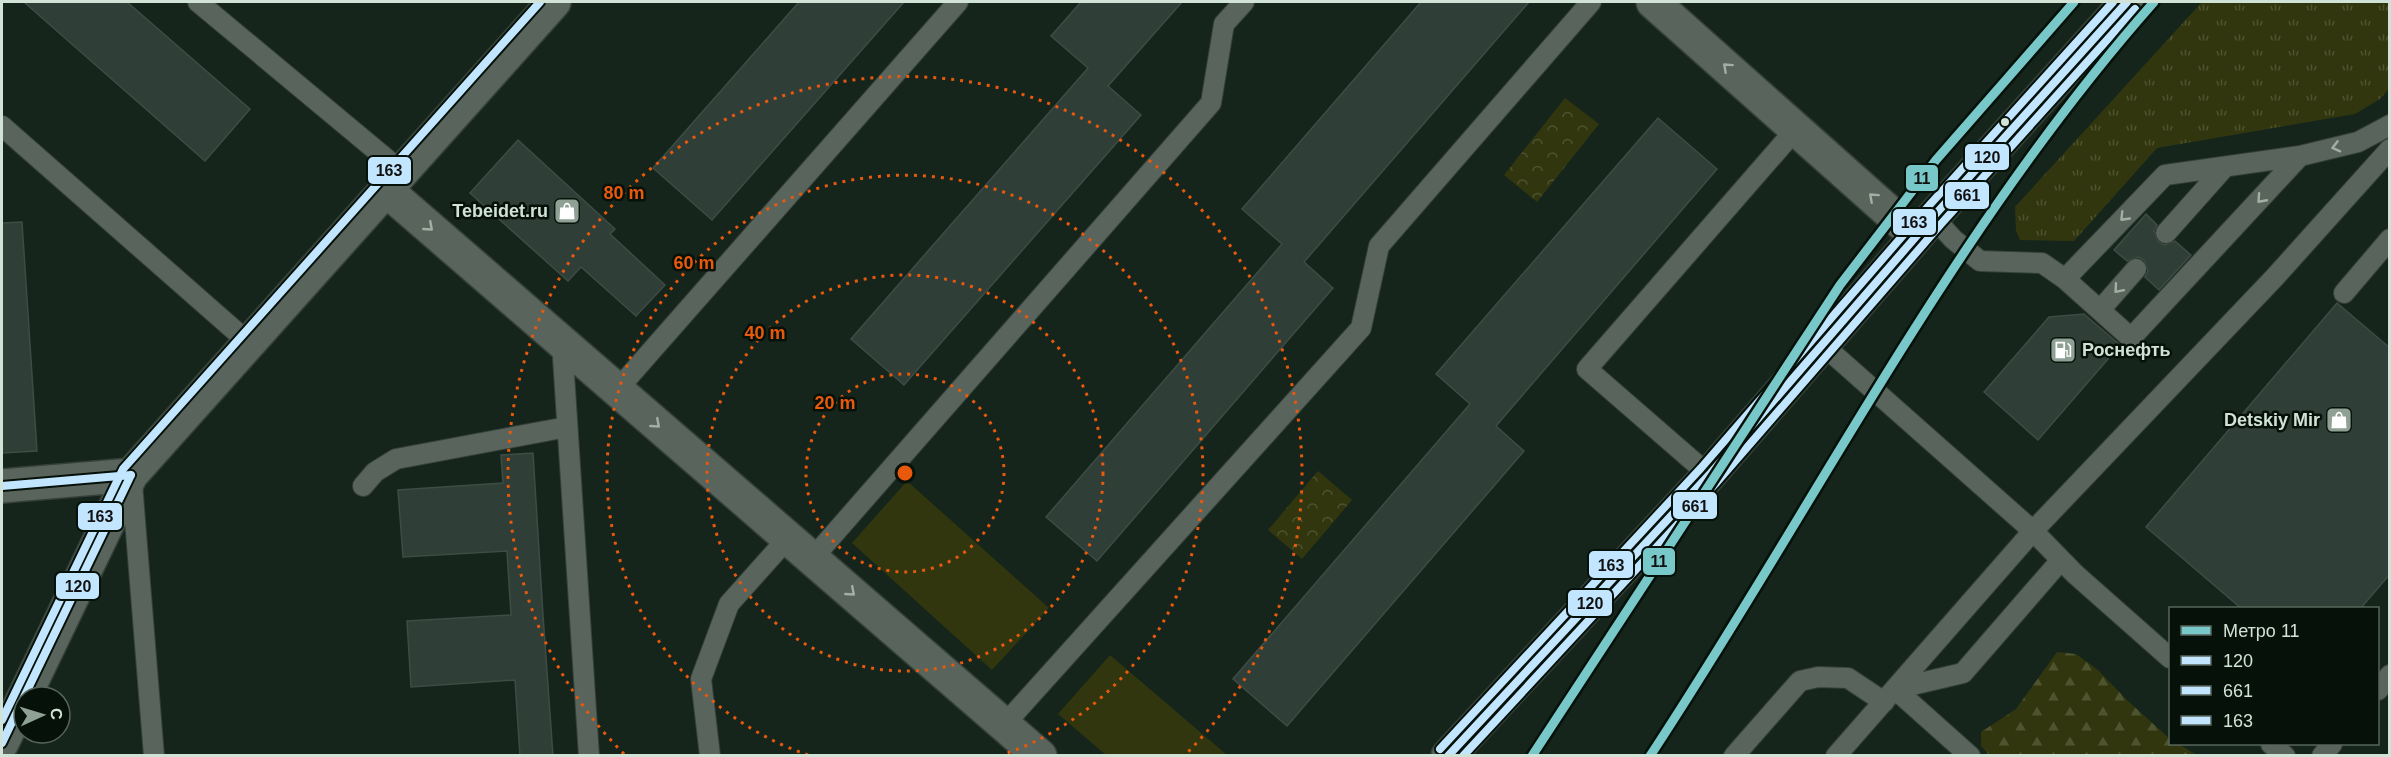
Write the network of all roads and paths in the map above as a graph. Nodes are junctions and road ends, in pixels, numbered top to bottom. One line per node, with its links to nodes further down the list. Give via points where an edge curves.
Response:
1 (198, 2): 14 (lane)
2 (958, 2): 25 (lane)
3 (1244, 2): 32 (lane, via 1224,24 1211,103)
4 (1591, 2): 38 (lane, via 1379,246 1361,328)
5 (1653, 2): 10 (street, one-way to 5)
6 (2127, 2): 15 (street)
7 (546, 4): 14 (street)
8 (2390, 124): 12 (lane, one-way to 12, via 2358,141)
9 (2, 128): 23 (lane)
10 (1796, 129): 15 (street, one-way to 10); 28 (lane, via 1587,369)
11 (2390, 149): 31 (lane, via 2275,277)
12 (2300, 156): 13 (lane); 21 (lane, one-way to 21, via 2131,338)
13 (2223, 168): 16 (lane); 19 (lane, one-way to 19, via 2165,175)
14 (393, 180): 22 (street, one-way to 22); 23 (street)
15 (1925, 227): 19 (lane, via 1953,239 1980,261 2042,263); 24 (street)
16 (2166, 233)
17 (2390, 240): 20 (lane)
18 (2136, 269): 21 (lane, one-way to 21)
19 (2065, 279): 21 (lane)
20 (2344, 293)
21 (2100, 310)
22 (562, 342): 25 (street); 26 (lane)
23 (249, 344): 27 (street)
24 (1823, 345): 28 (street); 31 (lane)
25 (617, 390): 32 (street, one-way to 32)
26 (567, 427): 30 (lane, via 396,459 375,472); 42 (lane)
27 (131, 475): 29 (street); 39 (street); 41 (lane)
28 (1709, 475): 45 (street)
29 (2, 486)
30 (363, 486)
31 (2033, 531): 33 (lane); 37 (lane)
32 (800, 548): 38 (street, one-way to 38); 43 (lane, via 729,604 701,679)
33 (2061, 560): 34 (lane); 37 (lane, via 1963,673)
34 (2169, 657)
35 (2390, 675): 36 (lane)
36 (2379, 689)
37 (1889, 695): 46 (lane, via 1848,678 1800,681); 47 (lane); 48 (lane)
38 (1004, 725): 44 (street)
39 (2, 743)
40 (2272, 745): 49 (lane)
41 (154, 756)
42 (589, 756)
43 (710, 756)
44 (1040, 756)
45 (1448, 756)
46 (1734, 756)
47 (1836, 756)
48 (1971, 756)
49 (2285, 756)

